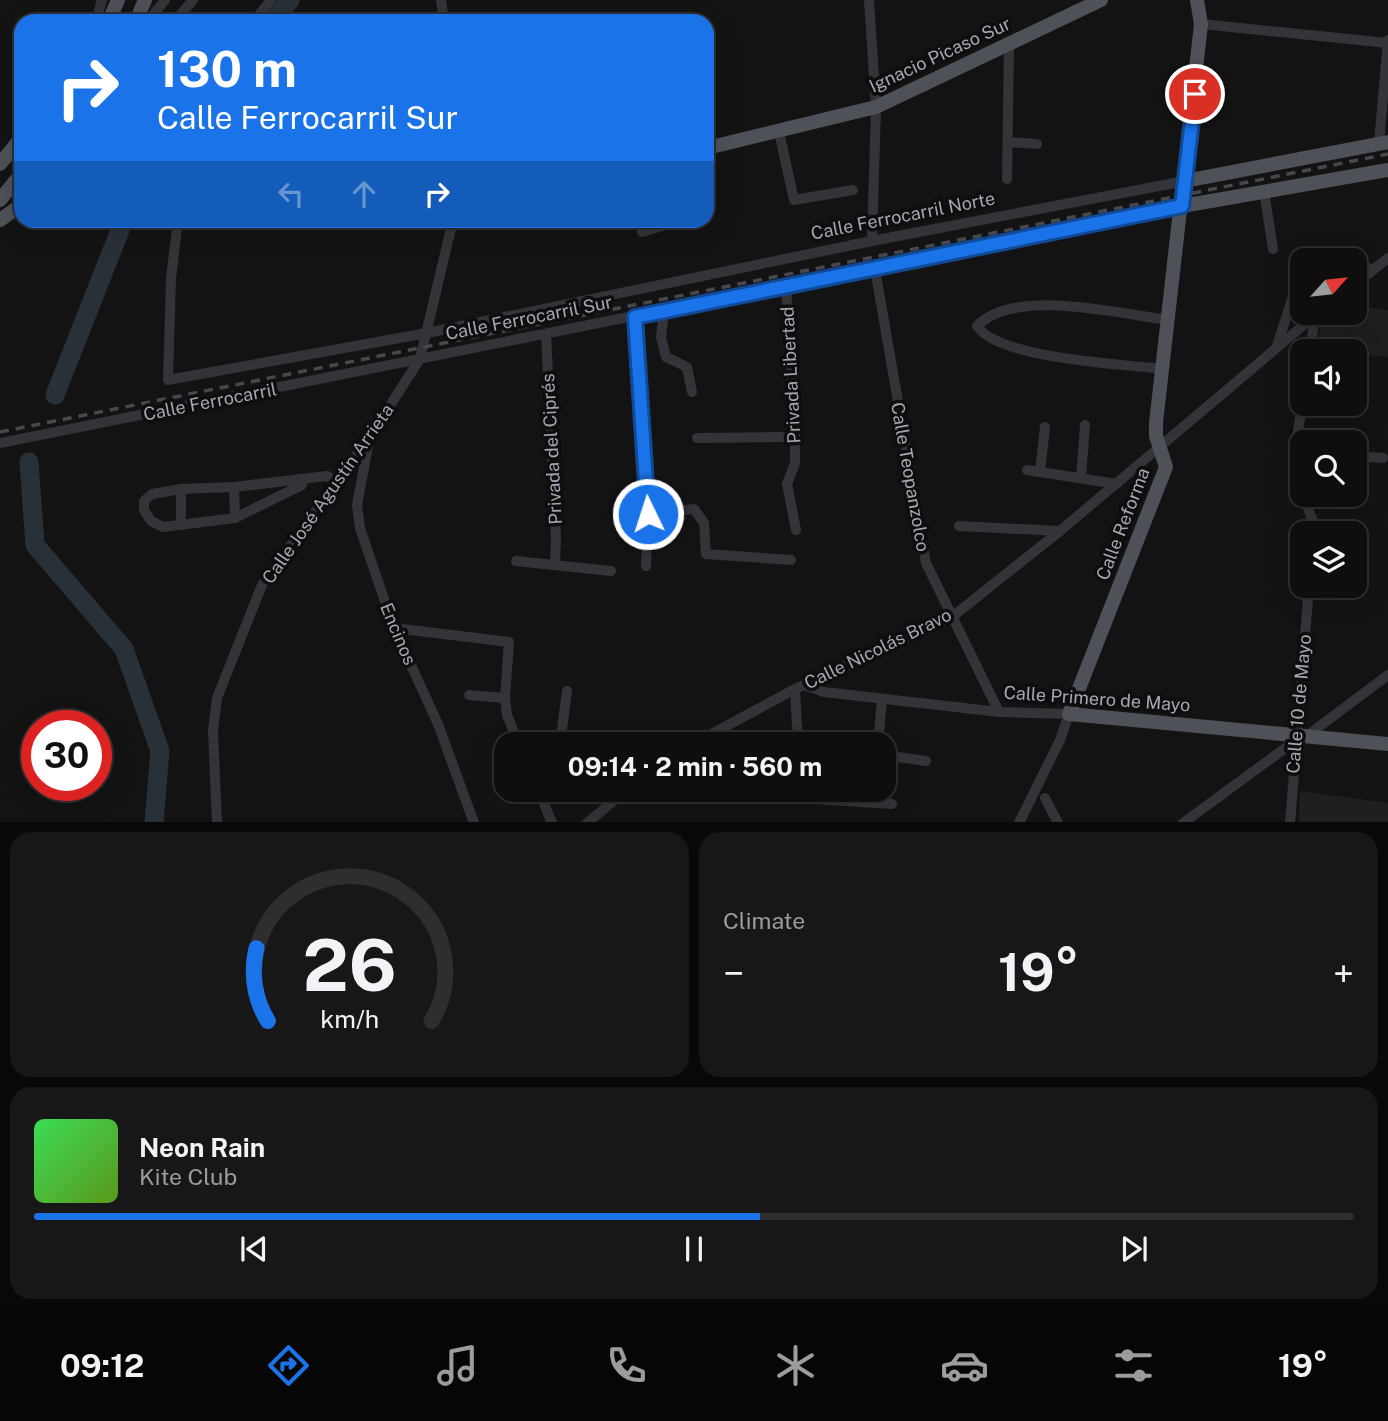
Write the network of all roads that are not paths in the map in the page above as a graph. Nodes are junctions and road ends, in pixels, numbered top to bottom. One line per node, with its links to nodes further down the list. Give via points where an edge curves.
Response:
1 (165, 0): 8 (street)
2 (193, 0): 9 (street)
3 (271, 0): 10 (street)
4 (869, 0): 14 (street)
5 (1101, 0): 7 (main road, Ignacio Picaso Sur)
6 (1197, 0): 11 (main road, Calle Reforma)
7 (1074, 6): 13 (main road, Ignacio Picaso Sur)
8 (154, 14)
9 (181, 14)
10 (260, 14)
11 (1201, 24): 12 (street); 24 (main road, Calle Reforma)
12 (1388, 42): 17 (street)
13 (1009, 45): 14 (main road, Ignacio Picaso Sur); 16 (street)
14 (876, 107): 15 (main road, Ignacio Picaso Sur); 34 (street)
15 (779, 132): 19 (main road, Ignacio Picaso Sur); 26 (street, via 794,200)
16 (1009, 142): 18 (street); 23 (street)
17 (1383, 143): 24 (main road, Calle Ferrocarril Norte)
18 (1037, 144)
19 (714, 146)
20 (14, 147): 21 (main road)
21 (0, 164)
22 (1388, 170): 27 (main road, Calle Ferrocarril Sur)
23 (1007, 179)
24 (1185, 181): 29 (main road, Calle Reforma); 34 (street, Calle Ferrocarril Norte)
25 (14, 183): 28 (main road)
26 (853, 190)
27 (1264, 191): 29 (main road, Calle Ferrocarril Sur); 35 (street)
28 (0, 200)
29 (1182, 206): 38 (street, Calle Ferrocarril Sur); 45 (main road, Calle Reforma)
30 (177, 228): 47 (street, Calle Ferrocarril, via 168,380)
31 (451, 228): 47 (street, Calle José Agustín Arrieta)
32 (641, 228): 33 (street, via 642,232)
33 (655, 228)
34 (872, 240): 47 (street, Calle Ferrocarril Norte)
35 (1273, 249)
36 (1388, 258): 39 (street)
37 (1367, 268): 39 (street)
38 (875, 269): 41 (street, Calle Ferrocarril Sur); 82 (street, Calle Teopanzolco, via 919,536 926,563)
39 (1374, 269): 40 (street)
40 (1367, 275)
41 (786, 287): 43 (street, Calle Ferrocarril Sur); 55 (street, Privada Libertad)
42 (1290, 305): 49 (street)
43 (664, 312): 44 (street, Calle Ferrocarril Sur); 52 (street, via 662,346 666,356 687,367)
44 (635, 317): 48 (street, Calle Ferrocarril Sur); 70 (street)
45 (1168, 320): 51 (main road, Calle Reforma); 51 (street, via 1023,305 999,310 977,326 990,340 1006,347 1059,358)
46 (1303, 326): 49 (street, Calle Nicolás Bravo)
47 (427, 333): 50 (street, Calle José Agustín Arrieta)
48 (546, 334): 50 (street, Calle Ferrocarril Sur); 78 (street, Privada del Ciprés)
49 (1277, 346): 59 (street, Calle Nicolás Bravo)
50 (420, 359): 56 (street, Calle José Agustín Arrieta); 58 (street, Calle Ferrocarril)
51 (1163, 369): 59 (main road, Calle Reforma, via 1156,423)
52 (692, 392)
53 (1085, 425): 64 (street)
54 (1045, 427): 63 (street)
55 (795, 437): 57 (street); 74 (street, Privada Libertad, via 795,463 787,484)
56 (369, 438): 65 (street, Calle José Agustín Arrieta); 83 (street, Encinos, via 357,505 360,528)
57 (697, 438)
58 (0, 443)
59 (1161, 446): 66 (street, Calle Nicolás Bravo); 91 (main road, Calle Reforma, via 1166,467)
60 (1367, 457): 61 (street)
61 (1383, 458)
62 (1027, 470): 63 (street)
63 (1040, 472): 64 (street)
64 (1081, 478): 66 (street)
65 (338, 482): 68 (street, via 327,476); 106 (street, Calle José Agustín Arrieta, via 262,585 217,698 213,730)
66 (1117, 484): 75 (street, Calle Nicolás Bravo)
67 (234, 487): 68 (street); 69 (street); 71 (street)
68 (279, 487): 71 (street)
69 (181, 489): 72 (street); 72 (street, via 152,494 144,501 151,521 163,527)
70 (648, 514): 76 (street, via 694,509 704,523 706,554); 79 (street)
71 (235, 518): 72 (street)
72 (181, 525)
73 (958, 526): 75 (street)
74 (796, 530)
75 (1060, 531): 82 (street, Calle Nicolás Bravo)
76 (791, 560)
77 (516, 561): 78 (street)
78 (555, 564): 80 (street)
79 (646, 566)
80 (611, 571)
81 (1308, 598): 97 (street, Calle 10 de Mayo)
82 (952, 617): 85 (street, Calle Nicolás Bravo); 90 (street, Calle Teopanzolco)
83 (394, 628): 88 (street, via 506,640 510,645); 107 (street, Encinos, via 438,724)
84 (1388, 675): 97 (street)
85 (799, 687): 89 (street, Calle Primero de Mayo); 94 (street, Calle Nicolás Bravo); 95 (street)
86 (567, 691): 93 (street)
87 (469, 695): 88 (street)
88 (505, 698): 92 (street)
89 (881, 699): 90 (street, Calle Primero de Mayo); 96 (street)
90 (999, 712): 91 (street, Calle Primero de Mayo)
91 (1069, 714): 97 (main road, Calle Primero de Mayo); 110 (street, Calle Reforma)
92 (516, 732)
93 (562, 732)
94 (715, 732)
95 (798, 732)
96 (879, 732)
97 (1300, 737): 98 (main road, Calle Primero de Mayo); 112 (street); 113 (street, Calle 10 de Mayo)
98 (1388, 744)
99 (896, 757): 100 (street)
100 (926, 761)
101 (1045, 798): 111 (street)
102 (544, 802): 108 (street)
103 (612, 802): 109 (street)
104 (875, 802): 105 (street)
105 (892, 804)
106 (217, 822)
107 (474, 822)
108 (552, 822)
109 (587, 822)
110 (1018, 822)
111 (1058, 822)
112 (1183, 822)
113 (1290, 822)

